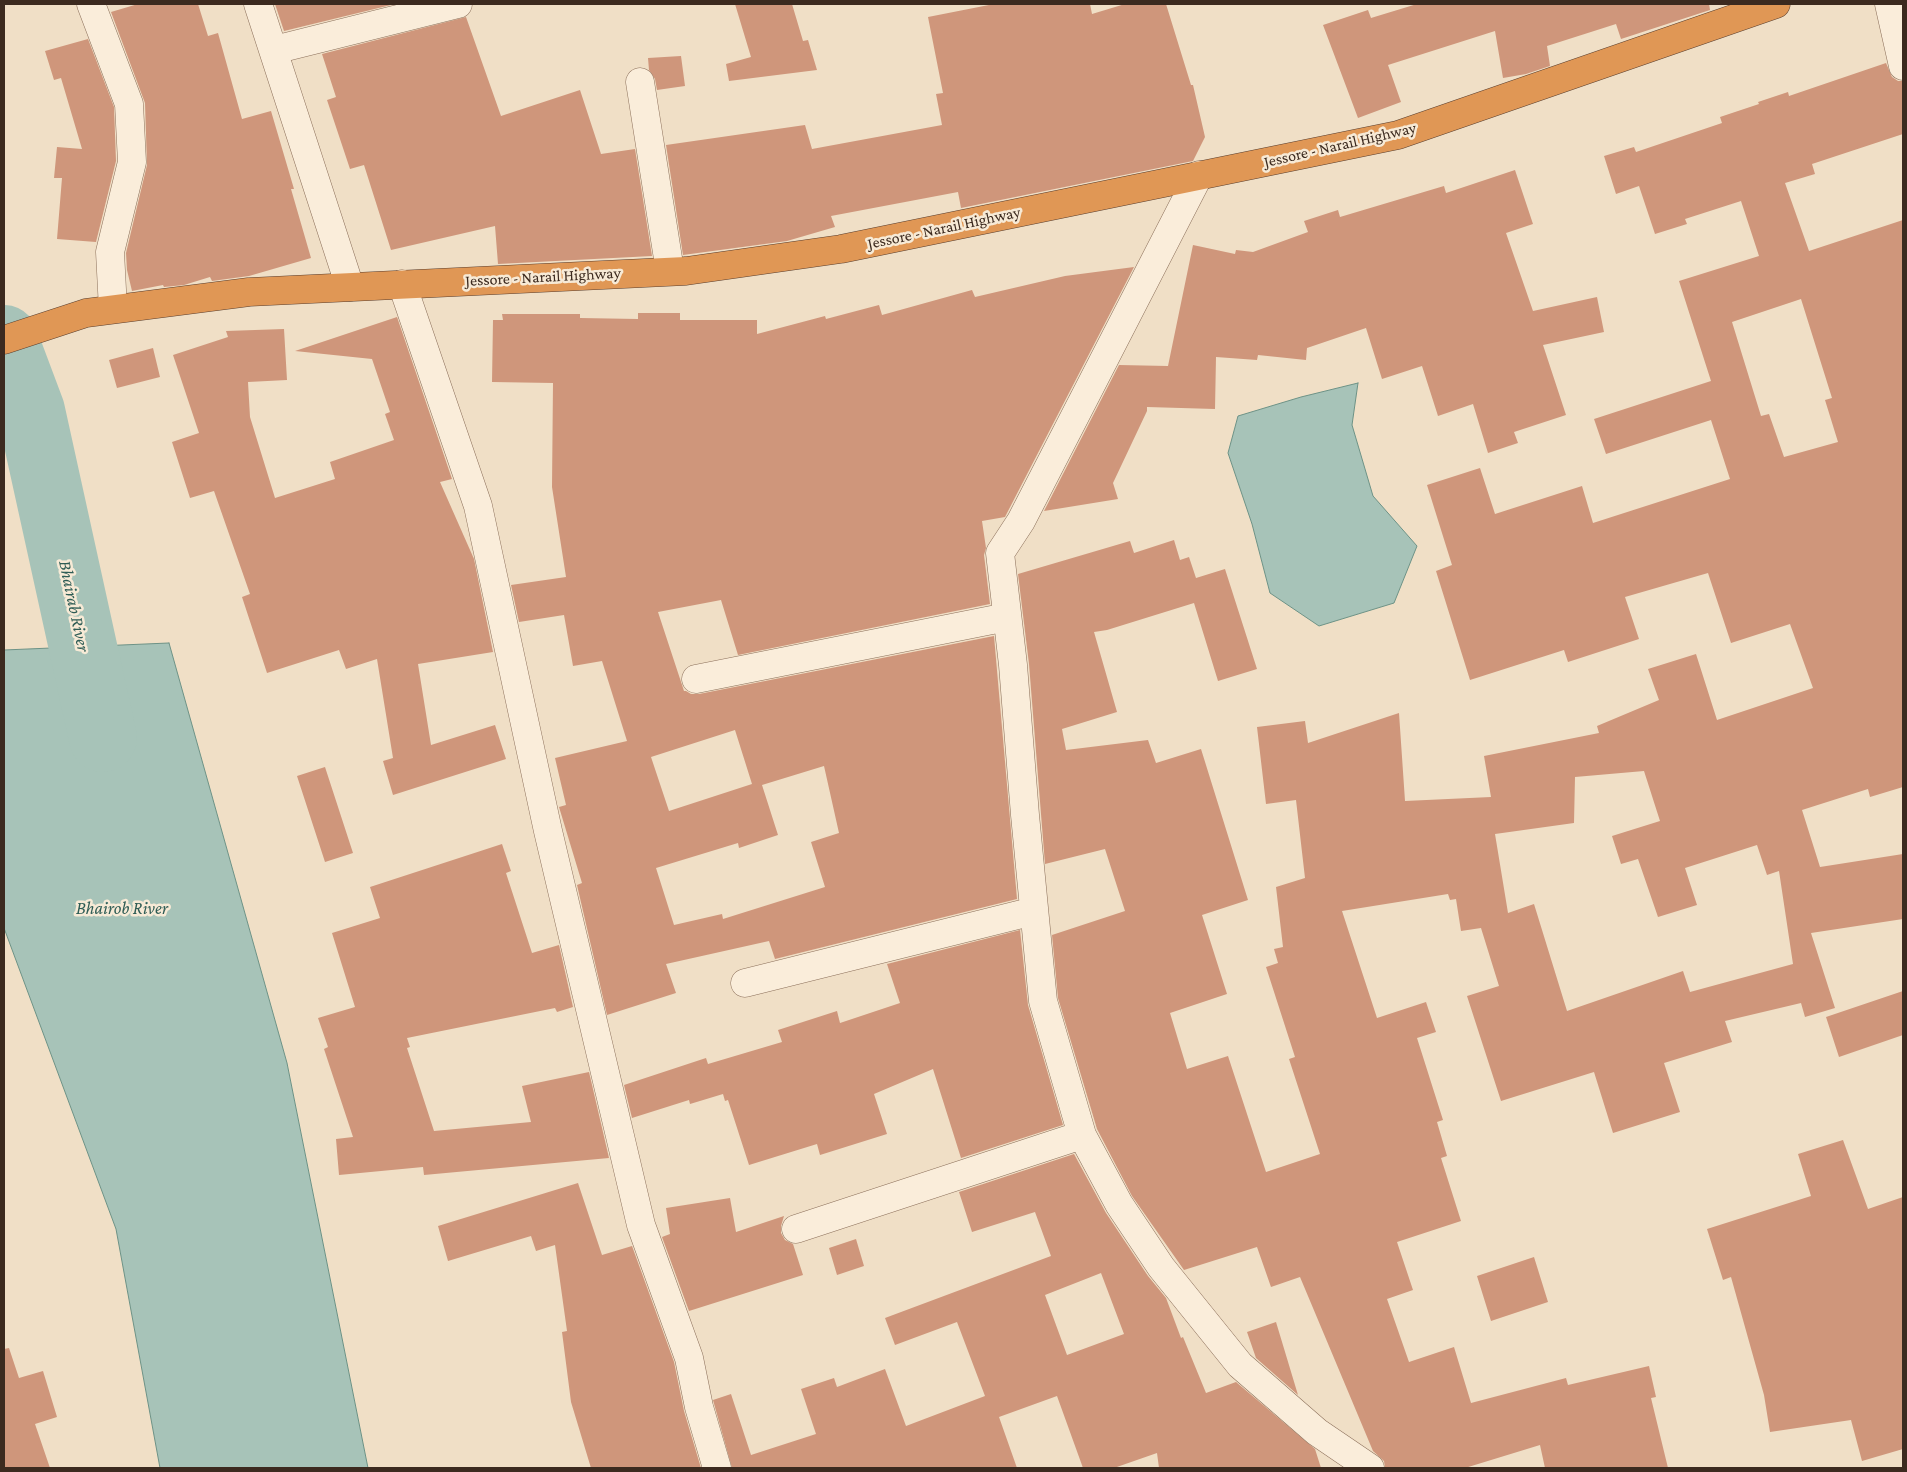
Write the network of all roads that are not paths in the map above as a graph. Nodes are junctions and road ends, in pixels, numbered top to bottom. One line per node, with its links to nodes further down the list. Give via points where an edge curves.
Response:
1 (91, 4): 13 (street, via 129,104 132,162 110,252)
2 (258, 4): 6 (street)
3 (458, 4): 6 (street)
4 (1776, 4): 9 (highway, Jessore - Narail Highway, via 1398,134)
5 (1890, 4): 7 (street)
6 (274, 50): 12 (street)
7 (1903, 66)
8 (640, 82): 10 (street)
9 (1199, 175): 10 (highway, Jessore - Narail Highway, via 841,249); 15 (street, via 1021,521 1000,553)
10 (670, 271): 11 (highway, Jessore - Narail Highway)
11 (402, 284): 12 (highway, Jessore - Narail Highway); 21 (street, via 478,506 548,831 642,1225 689,1358)
12 (350, 287): 13 (highway, Jessore - Narail Highway, via 248,292)
13 (113, 309): 14 (highway, Jessore - Narail Highway, via 86,313)
14 (4, 340)
15 (1008, 617): 16 (street); 17 (street)
16 (696, 679)
17 (1034, 911): 18 (street); 19 (street, via 1043,1001)
18 (745, 983)
19 (1082, 1135): 20 (street); 22 (street, via 1119,1204 1161,1267 1240,1365 1317,1432)
20 (796, 1229)
21 (717, 1468)
22 (1370, 1468)

